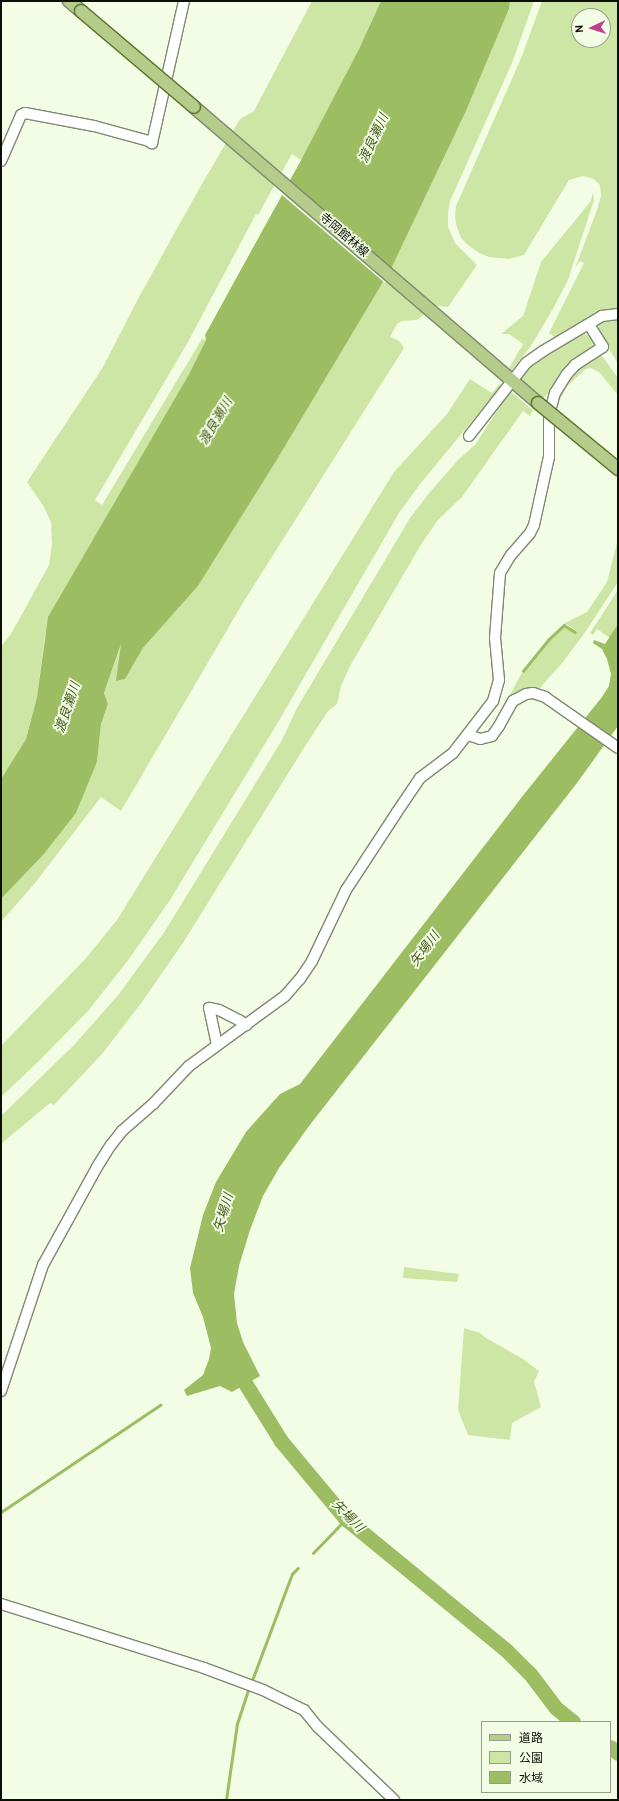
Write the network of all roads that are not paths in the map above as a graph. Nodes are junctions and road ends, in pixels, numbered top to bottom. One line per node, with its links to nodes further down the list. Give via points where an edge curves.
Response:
1 (69, 1): 6 (main road, 寺岡館林線, bridge)
2 (184, 1): 3 (street, via 152,143 94,126 25,113 21,115)
3 (1, 161)
4 (618, 314): 5 (street, via 602,316)
5 (589, 325): 6 (street, via 543,351); 9 (street, via 603,346 575,365 555,393 549,415 549,457 534,525 505,564 499,580 495,638 498,686 493,701)
6 (509, 379): 7 (street); 8 (main road, 寺岡館林線, bridge)
7 (469, 436)
8 (618, 469)
9 (468, 735): 10 (street, via 480,740 492,736 513,701 519,696 533,693 545,697); 11 (street, via 453,753 420,778 346,890 312,961 300,979 285,996)
10 (618, 748)
11 (246, 1025): 12 (street); 12 (street, via 219,1010 209,1008)
12 (217, 1045): 13 (street, via 189,1066 153,1104 122,1131 97,1167 43,1265)
13 (1, 1391)
14 (1, 1604): 15 (street, via 204,1668 263,1690 304,1710 318,1727)
15 (394, 1800)

